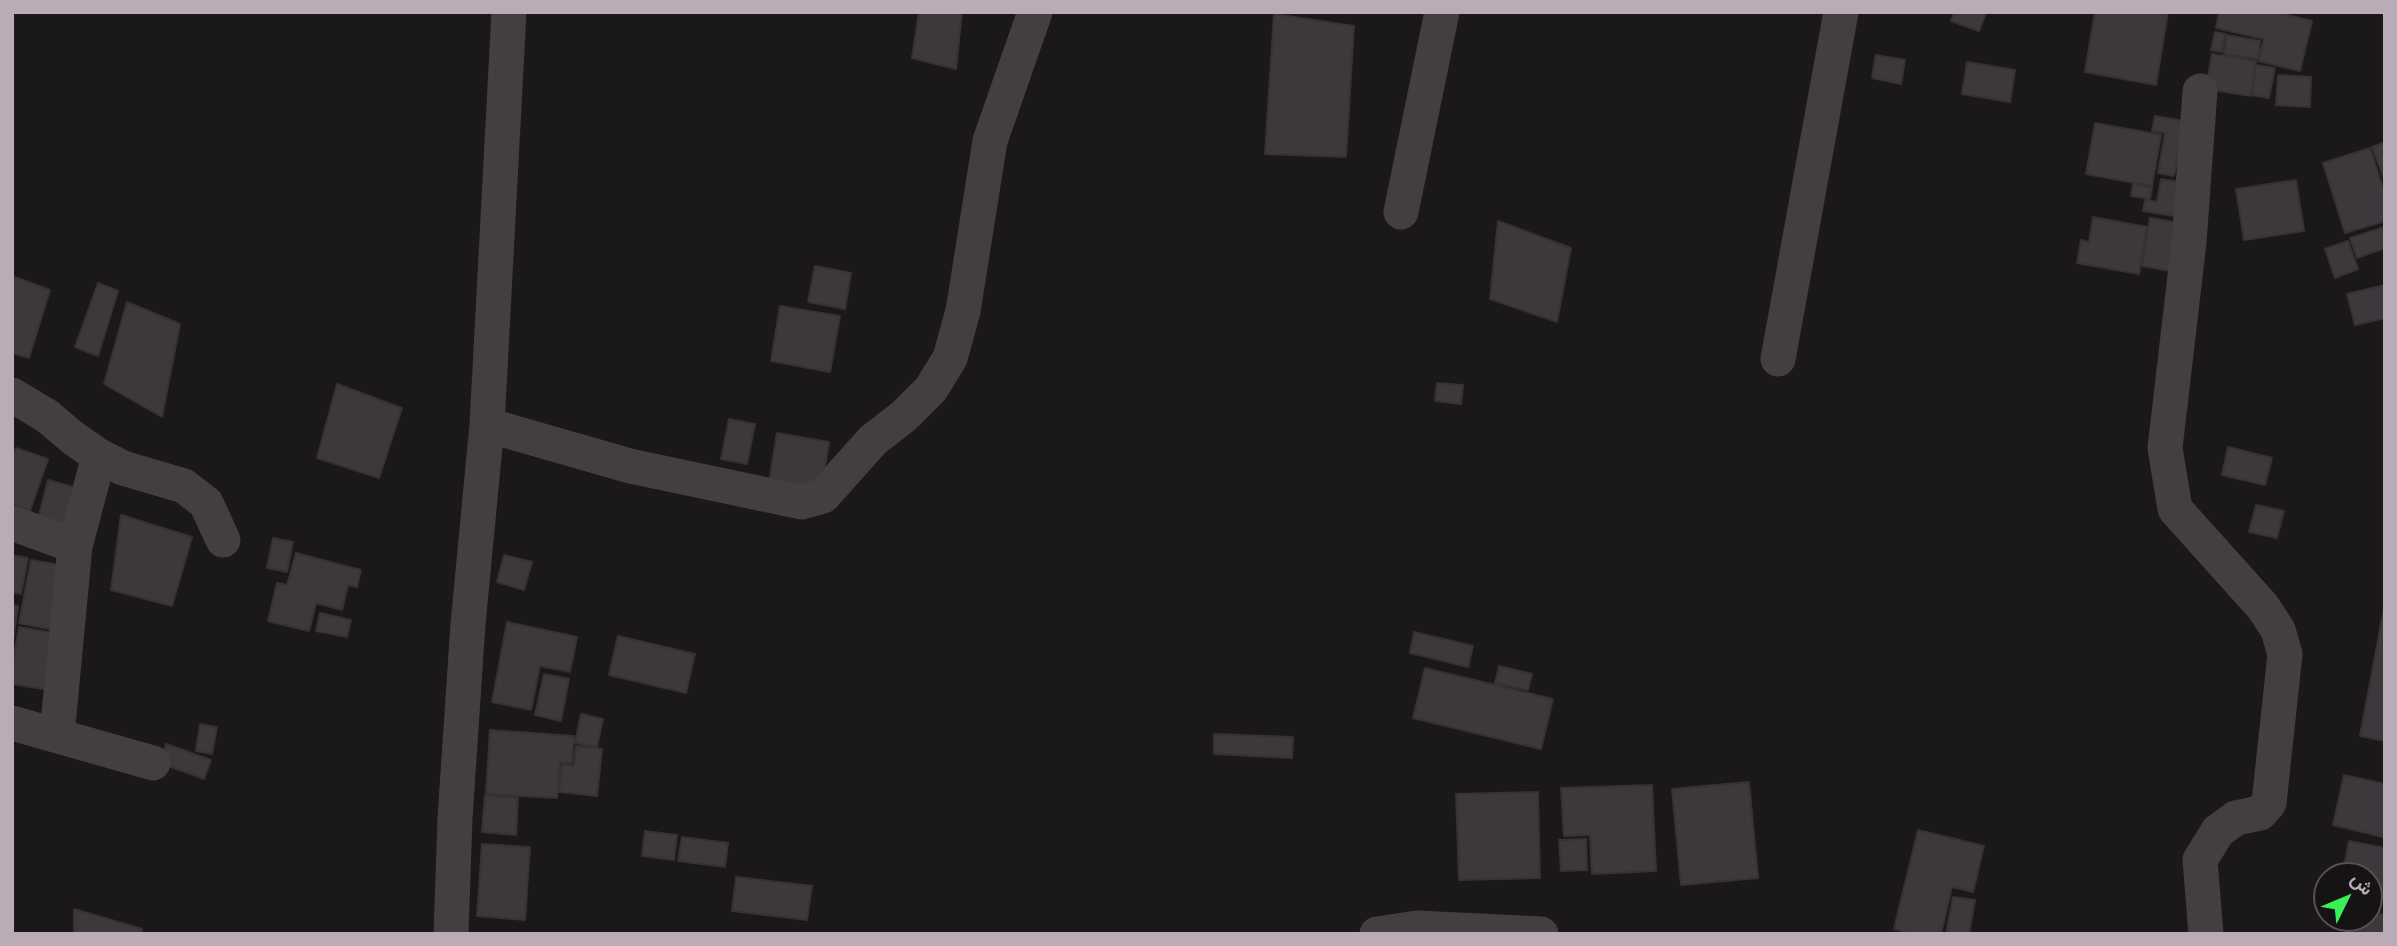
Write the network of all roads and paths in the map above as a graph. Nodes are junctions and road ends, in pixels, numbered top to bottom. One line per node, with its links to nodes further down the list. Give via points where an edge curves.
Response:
1 (509, 12): 9 (street)
2 (1035, 12): 9 (street, via 990,141 963,311 950,358 930,389 873,440 822,496 801,502 630,466)
3 (1441, 12): 6 (street)
4 (1841, 12): 7 (street)
5 (2200, 91): 20 (street, via 2189,242 2165,448 2175,509 2263,607 2278,630 2285,654 2269,803 2260,813 2236,818 2218,831 2200,860)
6 (1401, 212)
7 (1778, 359)
8 (12, 395): 10 (street)
9 (487, 425): 17 (street, via 468,624)
10 (99, 456): 12 (street, via 184,486 206,503); 13 (street)
11 (12, 523): 13 (street)
12 (223, 540)
13 (75, 546): 15 (street)
14 (12, 723): 15 (street)
15 (57, 735): 16 (street)
16 (153, 763)
17 (451, 934)
18 (1377, 934): 19 (street, via 1417,928)
19 (1541, 934)
20 (2206, 934)

